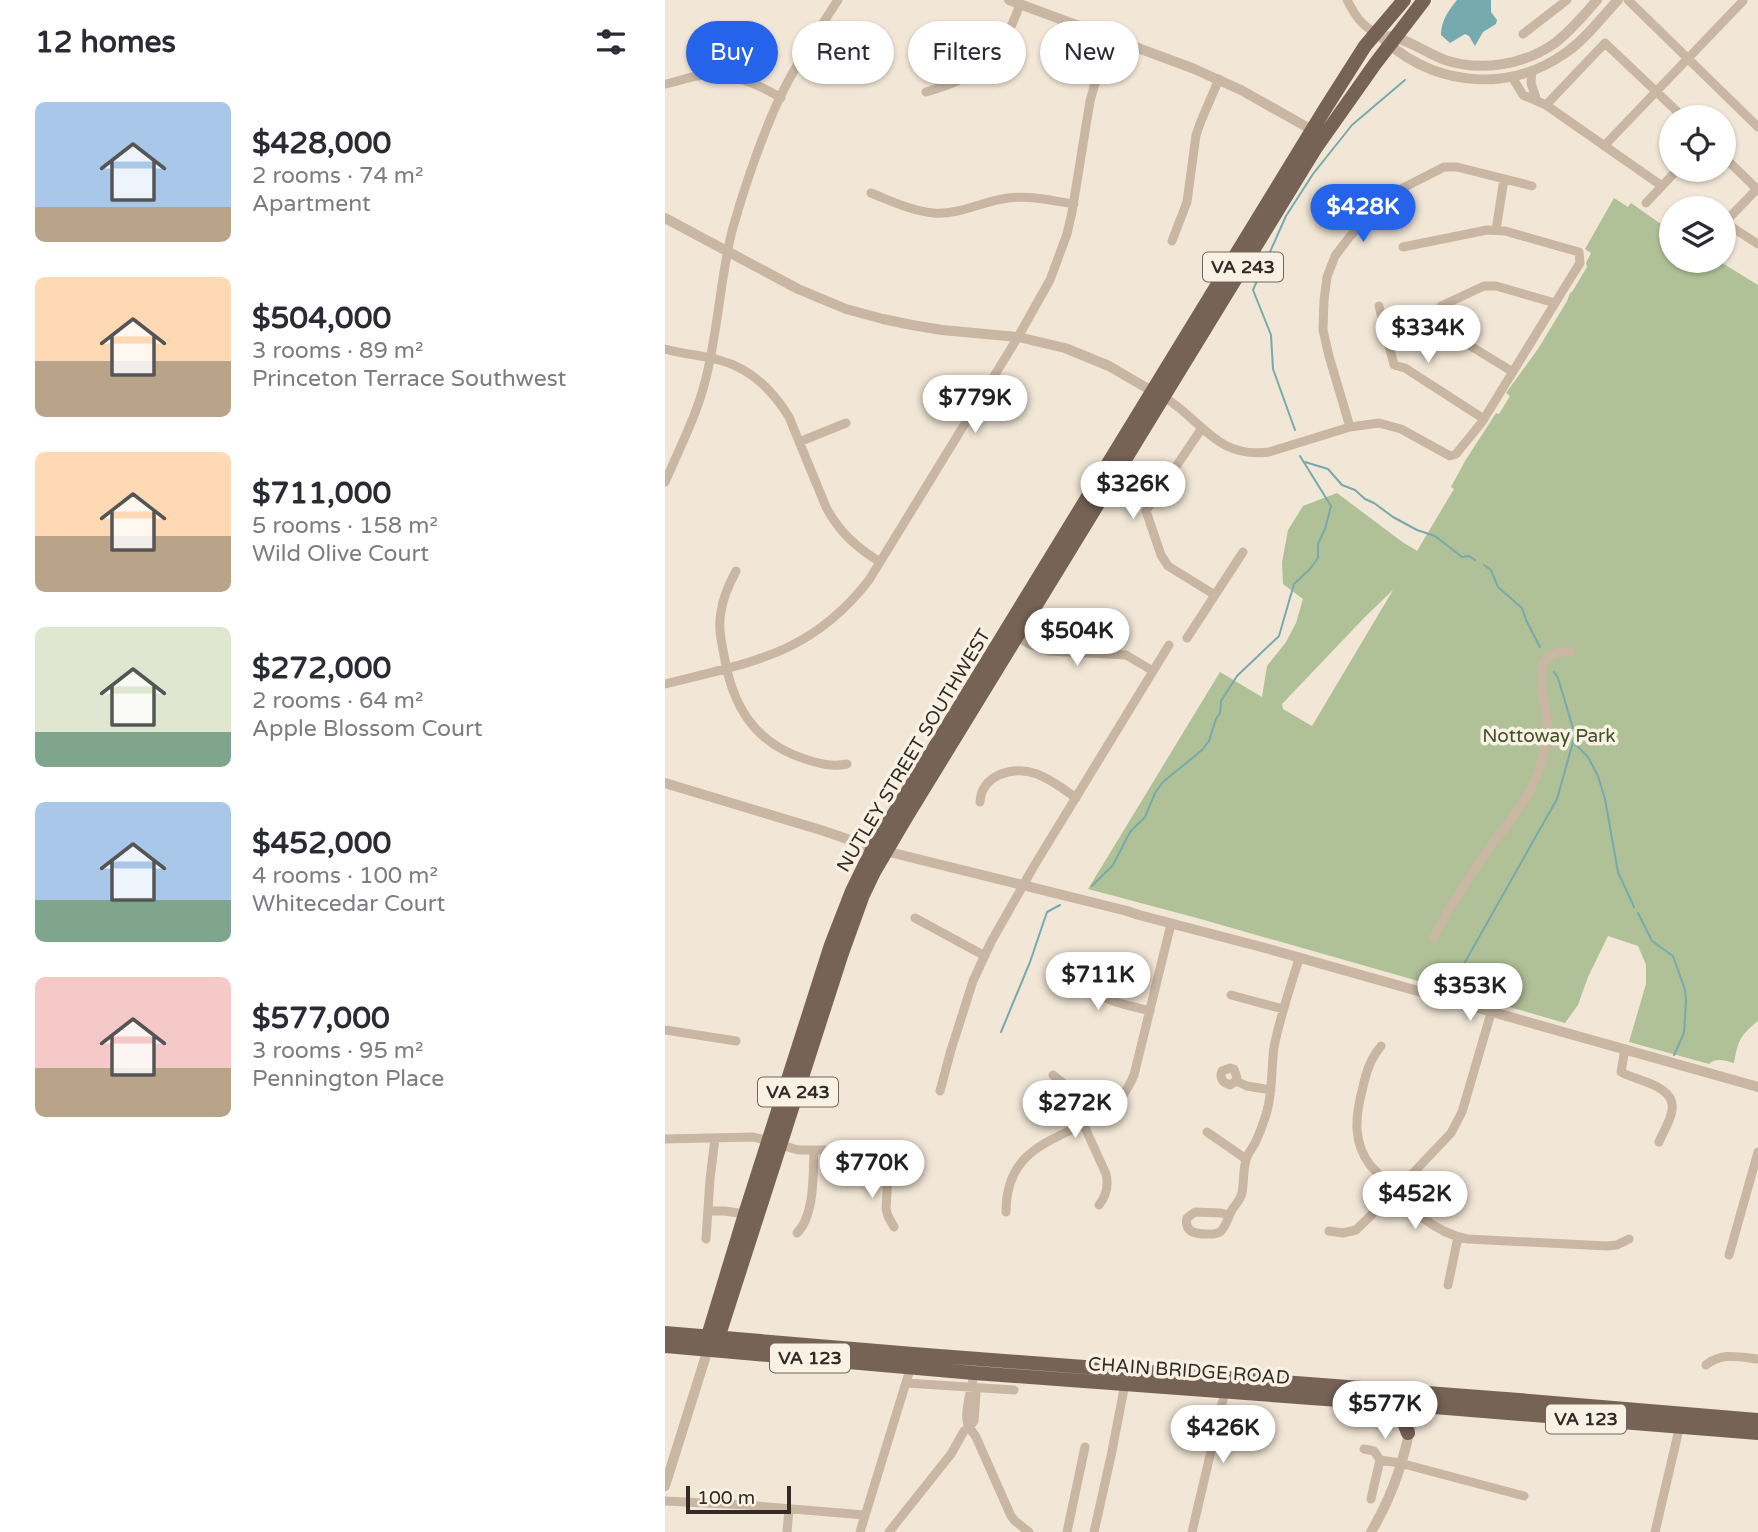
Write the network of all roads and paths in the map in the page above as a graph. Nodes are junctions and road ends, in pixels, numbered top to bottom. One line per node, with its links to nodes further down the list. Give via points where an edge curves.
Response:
1 (838, 0): 24 (street)
2 (1404, 0): 12 (main road, NUTLEY STREET SOUTHWEST / VA 243)
3 (1424, 0): 14 (main road, VA 243)
4 (1567, 0): 13 (street)
5 (1597, 0): 14 (street, via 1547,48 1498,65 1445,60)
6 (1618, 0): 17 (street, via 1571,49)
7 (1628, 0): 16 (street)
8 (1350, 1): 12 (street, via 1362,24)
9 (1743, 1): 16 (street)
10 (1014, 2): 11 (street); 23 (street, via 1012,27 987,62 964,79)
11 (1064, 21)
12 (1377, 33): 14 (street); 28 (main road, NUTLEY STREET SOUTHWEST / VA 243, via 1356,59)
13 (1523, 34)
14 (1392, 42): 18 (street, via 1441,73 1480,80); 28 (main road, NUTLEY STREET SOUTHWEST / VA 243)
15 (1139, 49): 19 (street)
16 (1687, 58): 22 (street); 27 (street)
17 (1532, 71): 18 (street); 25 (street, via 1531,83)
18 (1512, 77): 25 (street, via 1523,95)
19 (1219, 79): 28 (street); 43 (street, via 1196,135 1187,202)
20 (1095, 84): 38 (street)
21 (665, 85): 24 (street, via 729,75)
22 (1655, 91): 25 (street, via 1605,43); 26 (street); 29 (street)
23 (926, 92)
24 (781, 98): 46 (street, via 752,167)
25 (1541, 103): 29 (street)
26 (1670, 105)
27 (1758, 128)
28 (1317, 134): 53 (main road, NUTLEY STREET SOUTHWEST / VA 243)
29 (1604, 146): 34 (street)
30 (1736, 168): 35 (street)
31 (1504, 179): 33 (street); 41 (street); 56 (street, via 1458,167 1429,173 1397,191 1335,256 1327,277 1323,330)
32 (1666, 182): 34 (street)
33 (1532, 186)
34 (1662, 186): 37 (street)
35 (1757, 188): 39 (street)
36 (871, 193): 38 (street, via 936,213 1019,197)
37 (1646, 203)
38 (1074, 204): 49 (street, via 1050,280)
39 (1736, 210)
40 (665, 218): 46 (street)
41 (1496, 230): 45 (street); 47 (street, via 1579,252 1580,263)
42 (1736, 230): 44 (street)
43 (1172, 242)
44 (1758, 244)
45 (1403, 247)
46 (728, 250): 49 (street, via 798,289 859,313 943,330); 51 (street)
47 (1555, 303): 52 (street); 52 (street, via 1484,286 1441,306 1446,331)
48 (1379, 306): 54 (street, via 1394,365)
49 (1018, 337): 53 (street, via 1087,356); 61 (street)
50 (665, 349): 51 (street)
51 (711, 358): 58 (street, via 733,365 764,385 782,405); 59 (street, via 699,403)
52 (1513, 372): 54 (street)
53 (1158, 394): 57 (street); 64 (main road, NUTLEY STREET SOUTHWEST / VA 243)
54 (1484, 419): 56 (street, via 1450,456 1389,425)
55 (846, 423): 58 (street)
56 (1350, 427): 57 (street, via 1258,454 1229,448)
57 (1202, 428): 63 (street, via 1146,511 1168,566)
58 (799, 442): 61 (street, via 832,519 851,542)
59 (665, 482)
60 (1243, 552): 63 (street)
61 (880, 562): 68 (street, via 845,609 815,633 782,651)
62 (736, 571): 68 (street, via 721,611)
63 (1215, 595): 65 (street)
64 (1011, 634): 69 (street, via 1049,651 1126,655); 75 (main road, NUTLEY STREET SOUTHWEST / VA 243)
65 (1187, 638)
66 (1169, 645): 69 (street)
67 (1571, 652): 79 (street, via 1552,656 1541,673 1547,728 1535,780)
68 (726, 668): 70 (street); 71 (street, via 743,712 769,742 820,764)
69 (1153, 671): 73 (street)
70 (665, 684)
71 (848, 764)
72 (665, 783): 75 (street)
73 (1076, 797): 74 (street, via 1042,776 1016,771 991,779); 76 (street)
74 (980, 802)
75 (880, 849): 76 (street); 101 (main road, NUTLEY STREET SOUTHWEST / VA 243, via 842,913)
76 (1024, 885): 78 (street); 80 (street)
77 (915, 918): 80 (street)
78 (1171, 924): 81 (street); 85 (street)
79 (1434, 938)
80 (985, 956): 95 (street)
81 (1299, 959): 84 (street); 86 (street)
82 (1084, 971): 85 (street, via 1099,996)
83 (1231, 995): 84 (street)
84 (1283, 1009): 94 (street)
85 (1150, 1011): 96 (street, via 1130,1085 1108,1111)
86 (1491, 1013): 90 (street); 105 (street, via 1457,1125)
87 (665, 1030): 88 (street)
88 (736, 1041)
89 (1381, 1046): 105 (street, via 1368,1066 1359,1102 1357,1139 1364,1158)
90 (1625, 1049): 93 (street); 100 (street, via 1621,1072 1660,1087 1671,1101)
91 (1053, 1075): 96 (street, via 1068,1090)
92 (1236, 1081): 94 (street)
93 (1758, 1087)
94 (1271, 1090): 104 (street, via 1262,1126)
95 (940, 1091)
96 (1084, 1124): 106 (street, via 1107,1179); 108 (street, via 1044,1142 1027,1156 1014,1175)
97 (1206, 1132): 104 (street)
98 (715, 1138): 99 (street); 101 (street, via 752,1137); 107 (street)
99 (665, 1139)
100 (1659, 1142)
101 (775, 1143): 102 (street); 109 (main road, NUTLEY STREET SOUTHWEST / VA 243); 120 (main road, NUTLEY STREET SOUTHWEST / VA 243)
102 (814, 1150): 111 (street, via 879,1150 887,1155 886,1209); 113 (street, via 809,1214)
103 (1758, 1152): 117 (street)
104 (1246, 1159): 110 (street, via 1242,1194)
105 (1396, 1191): 112 (street, via 1356,1230); 114 (street, via 1437,1229)
106 (1099, 1205)
107 (708, 1211): 109 (street); 115 (street)
108 (1006, 1212)
109 (745, 1214): 120 (main road, NUTLEY STREET SOUTHWEST / VA 243)
110 (1229, 1215)
111 (894, 1227)
112 (1329, 1231)
113 (797, 1233)
114 (1458, 1237): 116 (street, via 1608,1246); 118 (street)
115 (706, 1239)
116 (1629, 1239)
117 (1728, 1255)
118 (1448, 1285)
119 (665, 1333): 120 (main road, VA 123)
120 (712, 1341): 121 (main road, VA 123); 124 (main road, VA 123); 140 (street)
121 (665, 1346)
122 (1758, 1359): 123 (street, via 1725,1356)
123 (1706, 1365)
124 (910, 1368): 125 (main road, CHAIN BRIDGE ROAD / VA 123); 127 (main road, CHAIN BRIDGE ROAD / VA 123); 145 (street)
125 (973, 1380): 126 (main road, CHAIN BRIDGE ROAD / VA 123); 128 (street); 133 (street, via 974,1421)
126 (1125, 1384): 127 (main road, CHAIN BRIDGE ROAD / VA 123); 151 (street)
127 (1227, 1385): 129 (main road, CHAIN BRIDGE ROAD / VA 123); 130 (main road, CHAIN BRIDGE ROAD / VA 123); 152 (street)
128 (1014, 1390)
129 (1415, 1399): 130 (main road, CHAIN BRIDGE ROAD / VA 123); 131 (main road, CHAIN BRIDGE ROAD / VA 123); 134 (street)
130 (1383, 1403): 134 (main road, via 1401,1415)
131 (1681, 1420): 132 (main road, CHAIN BRIDGE ROAD / VA 123); 135 (main road, CHAIN BRIDGE ROAD / VA 123); 154 (street)
132 (1758, 1420)
133 (969, 1428): 148 (street); 149 (street, via 1011,1516)
134 (1408, 1433): 139 (street)
135 (1758, 1433)
136 (1085, 1447): 150 (street)
137 (1364, 1449): 138 (street, via 1374,1451)
138 (1380, 1460): 139 (street); 142 (street)
139 (1400, 1463): 141 (street); 153 (street, via 1390,1497)
140 (665, 1486)
141 (1524, 1496)
142 (1371, 1499)
143 (665, 1501): 144 (street)
144 (789, 1509): 145 (street); 146 (street)
145 (865, 1515): 147 (street)
146 (787, 1532)
147 (860, 1532)
148 (889, 1532)
149 (1029, 1532)
150 (1067, 1532)
151 (1094, 1532)
152 (1192, 1532)
153 (1371, 1532)
154 (1655, 1532)

